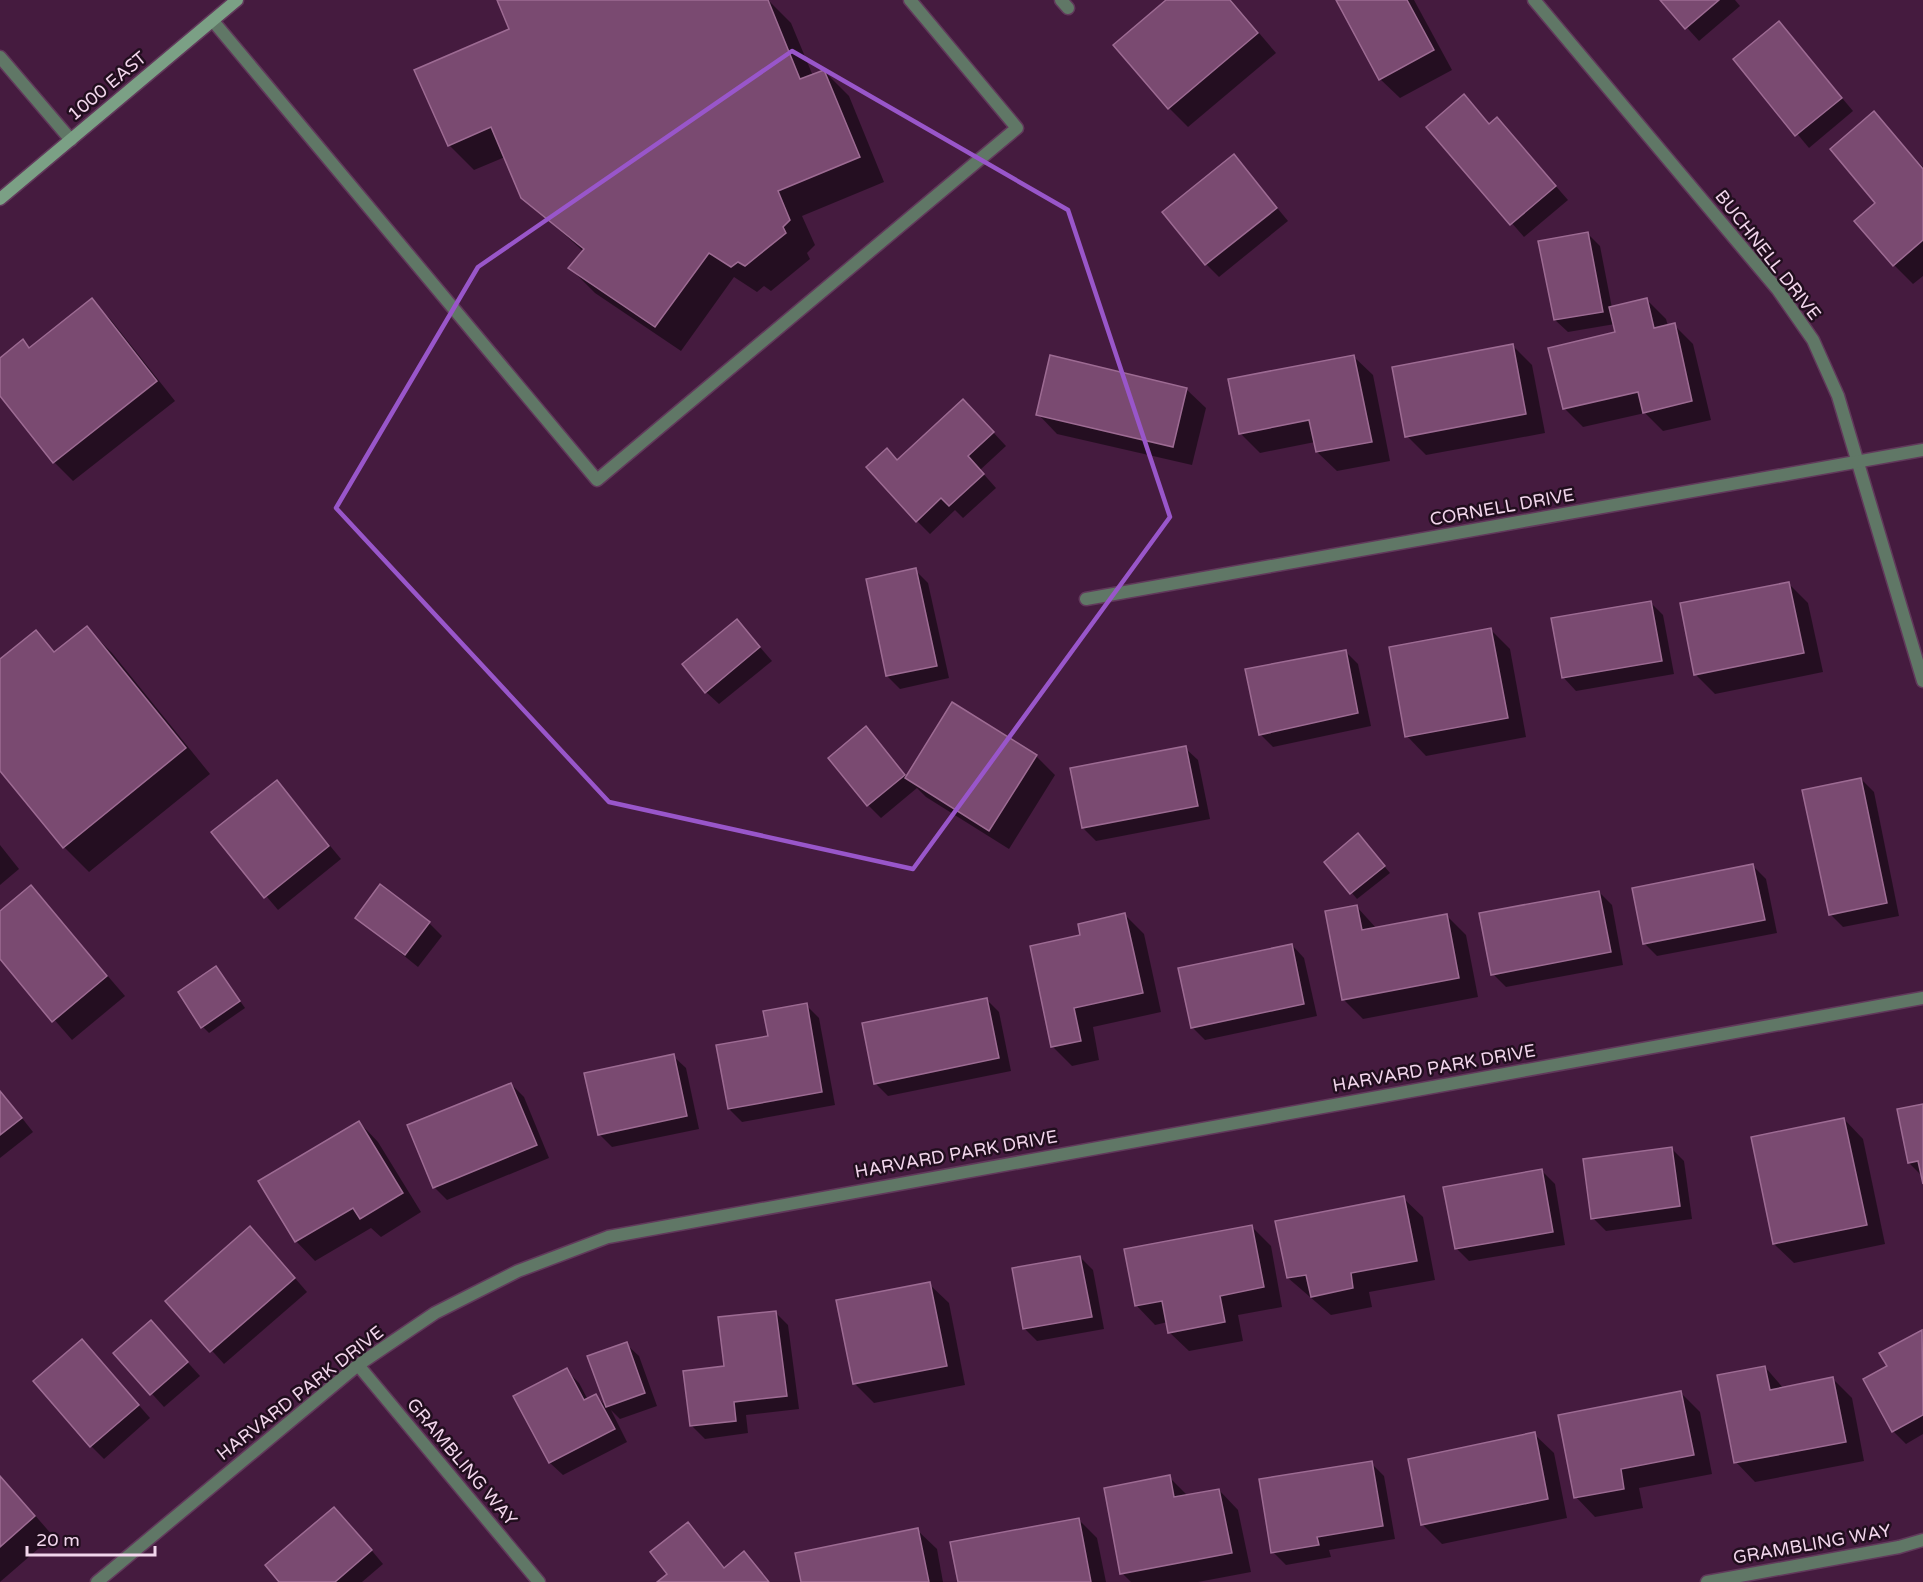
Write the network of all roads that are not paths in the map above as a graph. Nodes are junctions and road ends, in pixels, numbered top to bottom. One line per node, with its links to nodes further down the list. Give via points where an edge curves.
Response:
1 (237, 0): 4 (street, 1000 EAST)
2 (910, 0): 4 (street, via 1017,128 597,480)
3 (1534, 0): 9 (street, BUCHNELL DRIVE, via 1778,290 1813,340 1838,396)
4 (213, 21): 6 (street, 1000 EAST)
5 (0, 57): 6 (street)
6 (71, 140): 7 (street, 1000 EAST)
7 (0, 199)
8 (1923, 450): 9 (street, CORNELL DRIVE)
9 (1859, 463): 10 (street, CORNELL DRIVE); 11 (street, BUCHNELL DRIVE)
10 (1086, 599)
11 (1923, 681)
12 (1923, 998): 13 (street, HARVARD PARK DRIVE, via 608,1237 518,1270 435,1313)
13 (358, 1365): 15 (street, HARVARD PARK DRIVE); 16 (street, GRAMBLING WAY)
14 (1923, 1540): 17 (street, GRAMBLING WAY)
15 (97, 1582)
16 (539, 1582)
17 (1707, 1582)

